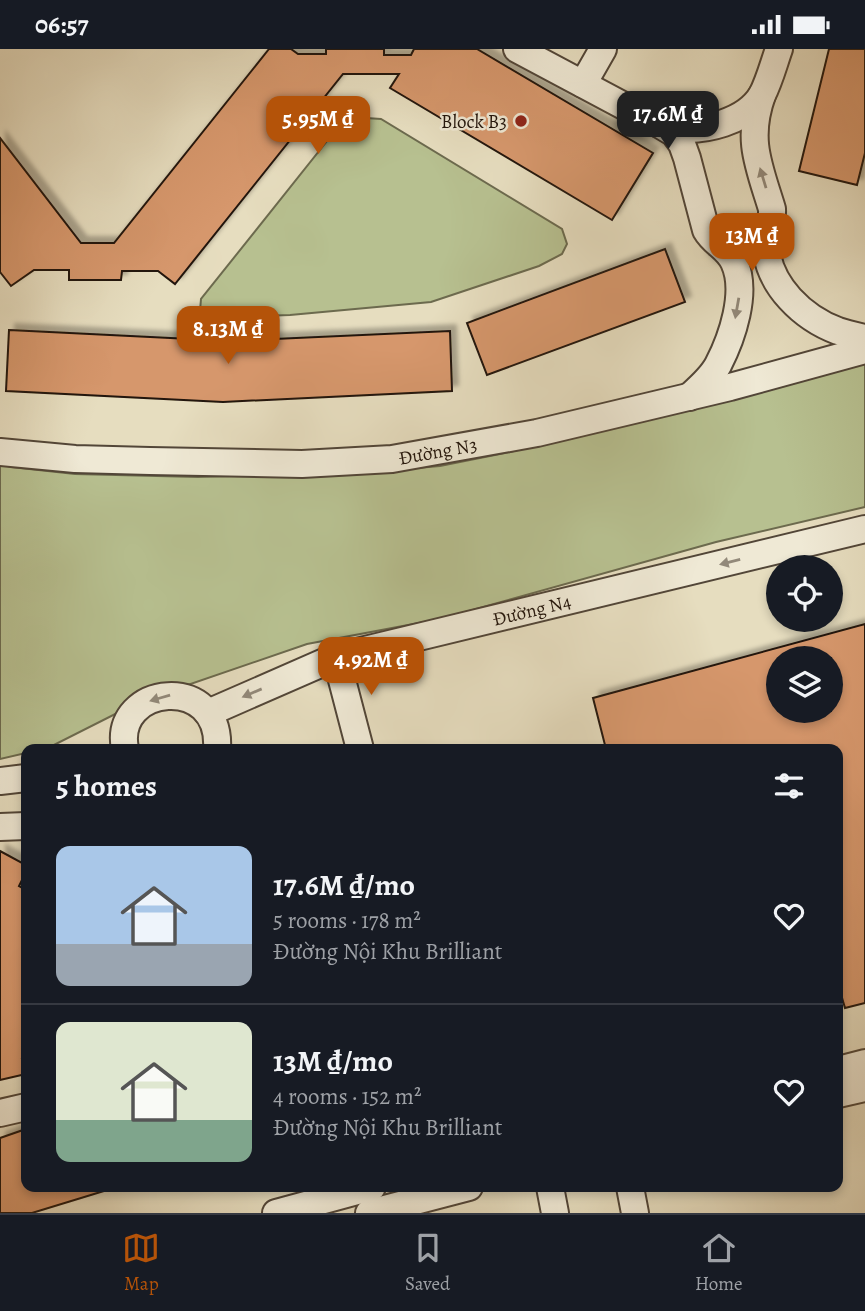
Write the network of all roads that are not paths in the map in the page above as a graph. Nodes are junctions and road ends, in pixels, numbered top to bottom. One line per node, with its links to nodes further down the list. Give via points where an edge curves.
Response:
1 (517, 49): 4 (street)
2 (603, 49): 4 (street)
3 (779, 49): 5 (street)
4 (583, 84): 7 (street)
5 (762, 96): 6 (street); 8 (street)
6 (727, 122): 7 (street); 8 (street, via 742,127)
7 (691, 139): 10 (street, via 706,230)
8 (754, 140): 9 (street, one-way to 8, via 772,209)
9 (769, 234): 10 (street, via 747,250); 11 (street, via 766,249 773,272 803,311 838,331)
10 (720, 245): 13 (street, one-way to 13, via 738,275 735,320 717,366)
11 (865, 338)
12 (865, 350): 13 (street, Đường N3)
13 (689, 397): 14 (street, Đường N3, via 537,433 392,459 302,464 150,461)
14 (0, 451)
15 (865, 529): 16 (street, Đường N4, one-way to 16)
16 (336, 657): 17 (street, Đường N4, one-way to 17); 20 (street)
17 (208, 713): 18 (street, one-way to 18, via 186,697 155,698 132,715); 19 (street)
18 (124, 744)
19 (217, 744)
20 (359, 744)
21 (21, 779): 22 (street)
22 (0, 781)
23 (21, 826): 24 (street)
24 (0, 827)
25 (865, 1063): 26 (street)
26 (843, 1069)
27 (865, 1088): 28 (street)
28 (843, 1093)
29 (21, 1108): 30 (street)
30 (0, 1113)
31 (354, 1192): 36 (street)
32 (444, 1192): 35 (street)
33 (551, 1192): 39 (street)
34 (631, 1192): 40 (street)
35 (400, 1201): 38 (street)
36 (313, 1203): 37 (street)
37 (276, 1213)
38 (369, 1213)
39 (555, 1213)
40 (635, 1213)

